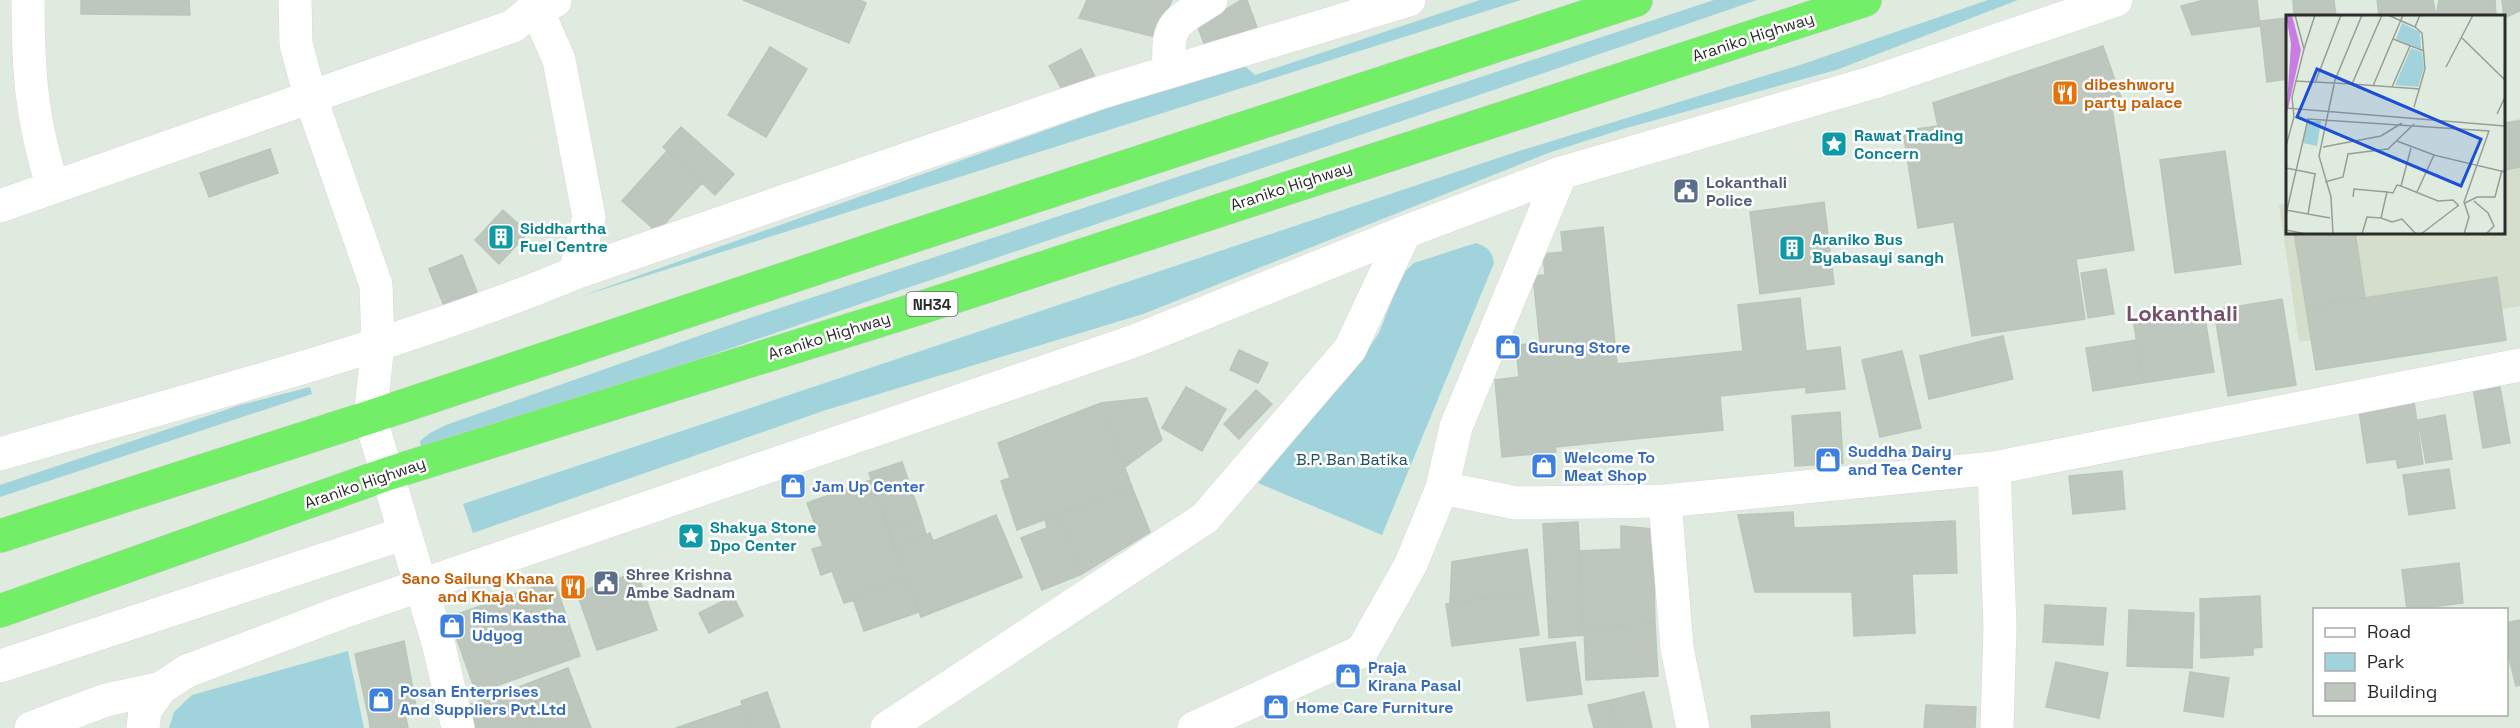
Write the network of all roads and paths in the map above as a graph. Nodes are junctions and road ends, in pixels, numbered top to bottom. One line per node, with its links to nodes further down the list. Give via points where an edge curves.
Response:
1 (28, 0): 12 (street, via 28,71 39,146)
2 (295, 0): 10 (street, via 296,44)
3 (1211, 0): 9 (street, via 1178,21 1168,39)
4 (1409, 0): 9 (street)
5 (1636, 0): 18 (highway)
6 (1865, 0): 21 (highway, Araniko Highway / NH34, via 923,307)
7 (2116, 0): 11 (street, via 1874,82)
8 (545, 2): 10 (street, via 513,26); 15 (street, via 589,217)
9 (1169, 71): 15 (street)
10 (310, 96): 12 (street); 16 (street, via 376,285)
11 (1561, 173): 14 (street); 22 (street, via 1456,427)
12 (53, 187): 13 (street)
13 (0, 206)
14 (1405, 231): 26 (street, via 1137,340); 33 (street, via 1350,349 1205,518)
15 (575, 273): 16 (street, via 508,301)
16 (378, 344): 18 (street); 19 (street)
17 (2520, 365): 20 (street)
18 (370, 417): 21 (street); 25 (highway)
19 (0, 454)
20 (1994, 468): 23 (street); 36 (street, via 2001,626)
21 (387, 474): 24 (street); 27 (highway, Araniko Highway / NH34)
22 (1442, 488): 23 (street, via 1516,503); 34 (street, via 1411,564 1362,651)
23 (1665, 501): 35 (street, via 1677,648)
24 (405, 532): 26 (street); 28 (street)
25 (0, 536)
26 (421, 584): 29 (street, via 187,670); 32 (street)
27 (0, 611)
28 (0, 666)
29 (161, 688): 30 (street, via 106,700); 31 (street, via 146,710)
30 (31, 728)
31 (143, 728)
32 (458, 728)
33 (887, 728)
34 (1194, 728)
35 (1693, 728)
36 (1997, 728)

